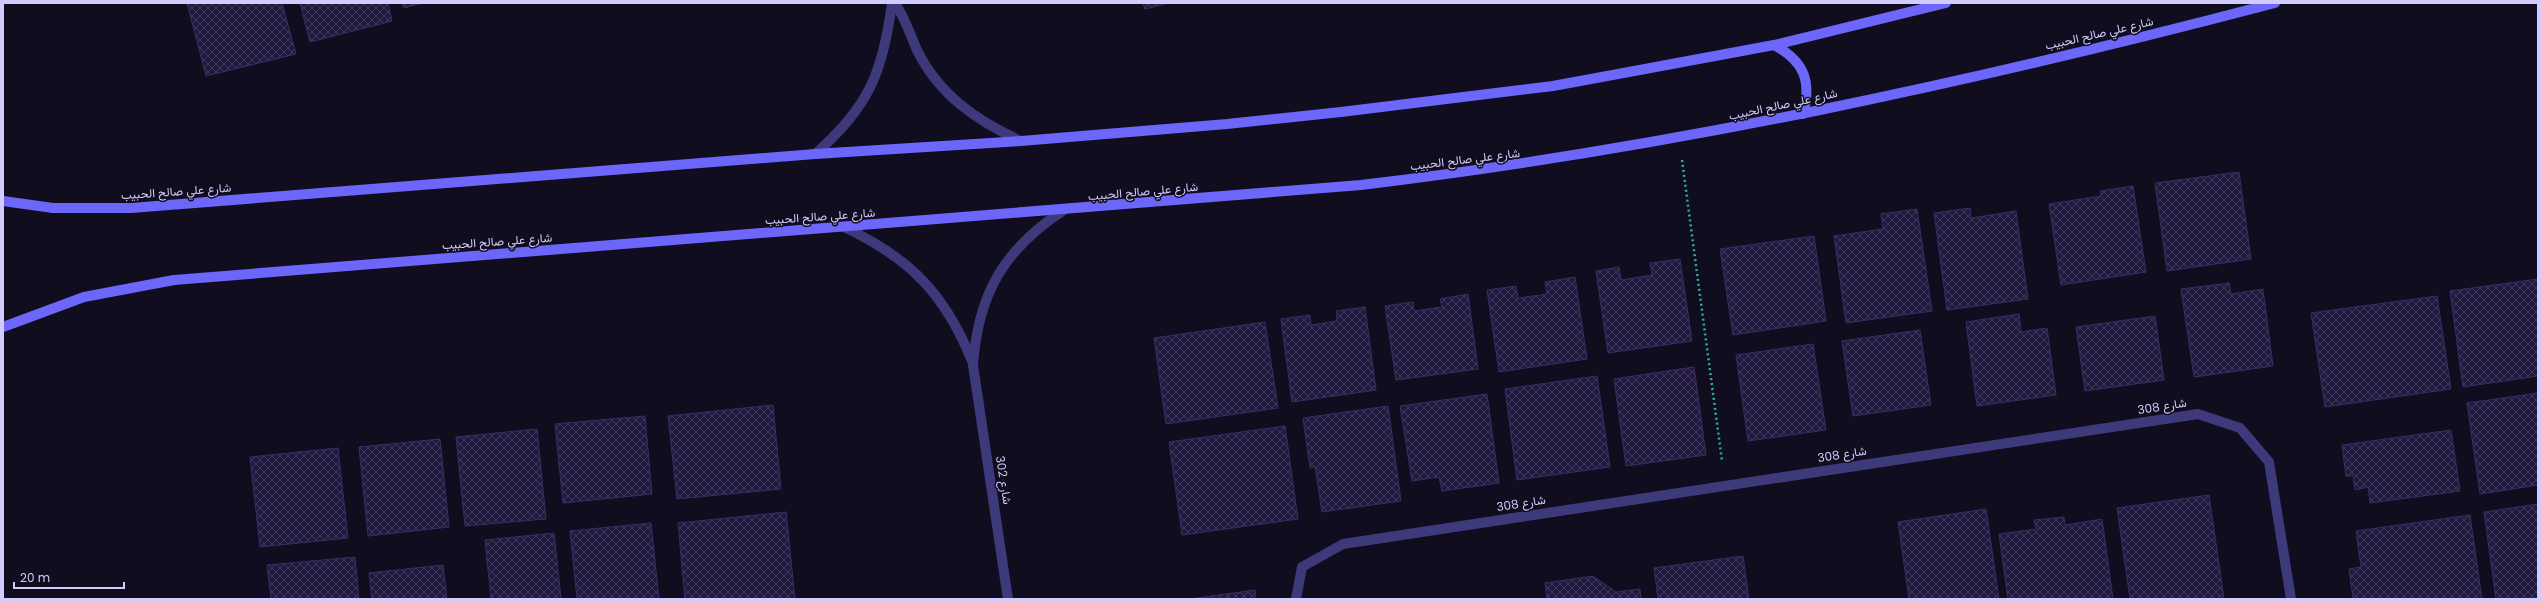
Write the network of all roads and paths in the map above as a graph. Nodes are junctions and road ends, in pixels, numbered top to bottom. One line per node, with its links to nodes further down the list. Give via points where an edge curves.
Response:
1 (893, 3): 7 (street, via 903,15 930,73 948,95 970,114); 8 (street, via 885,49 875,79 860,108 840,133)
2 (1946, 3): 4 (street, شارع علي صالح الحبيب)
3 (2275, 3): 5 (street, شارع علي صالح الحبيب, via 2180,28)
4 (1774, 45): 5 (street, via 1789,53 1800,66 1806,81 1807,98); 7 (street, شارع علي صالح الحبيب, via 1560,85 1469,97 1227,124)
5 (1803, 114): 6 (street, شارع علي صالح الحبيب)
6 (1679, 138): 10 (street, شارع علي صالح الحبيب, via 1521,165 1368,184); 14 (path)
7 (1021, 141): 8 (street, شارع علي صالح الحبيب)
8 (816, 154): 9 (street, شارع علي صالح الحبيب, via 131,208 53,208)
9 (3, 201)
10 (1064, 210): 11 (street, شارع علي صالح الحبيب); 13 (street, شارع 302, via 1024,240 995,279 983,306 975,335)
11 (844, 227): 12 (street, شارع علي صالح الحبيب, via 174,280 84,297); 13 (street, شارع 302, via 876,242 906,264 931,289 948,313)
12 (3, 327)
13 (973, 365): 15 (street, شارع 302)
14 (1726, 485): 16 (street, شارع 308, via 1343,544 1302,567); 17 (street, شارع 308, via 2198,414 2240,428 2270,462)
15 (1008, 599)
16 (1296, 599)
17 (2291, 599)

